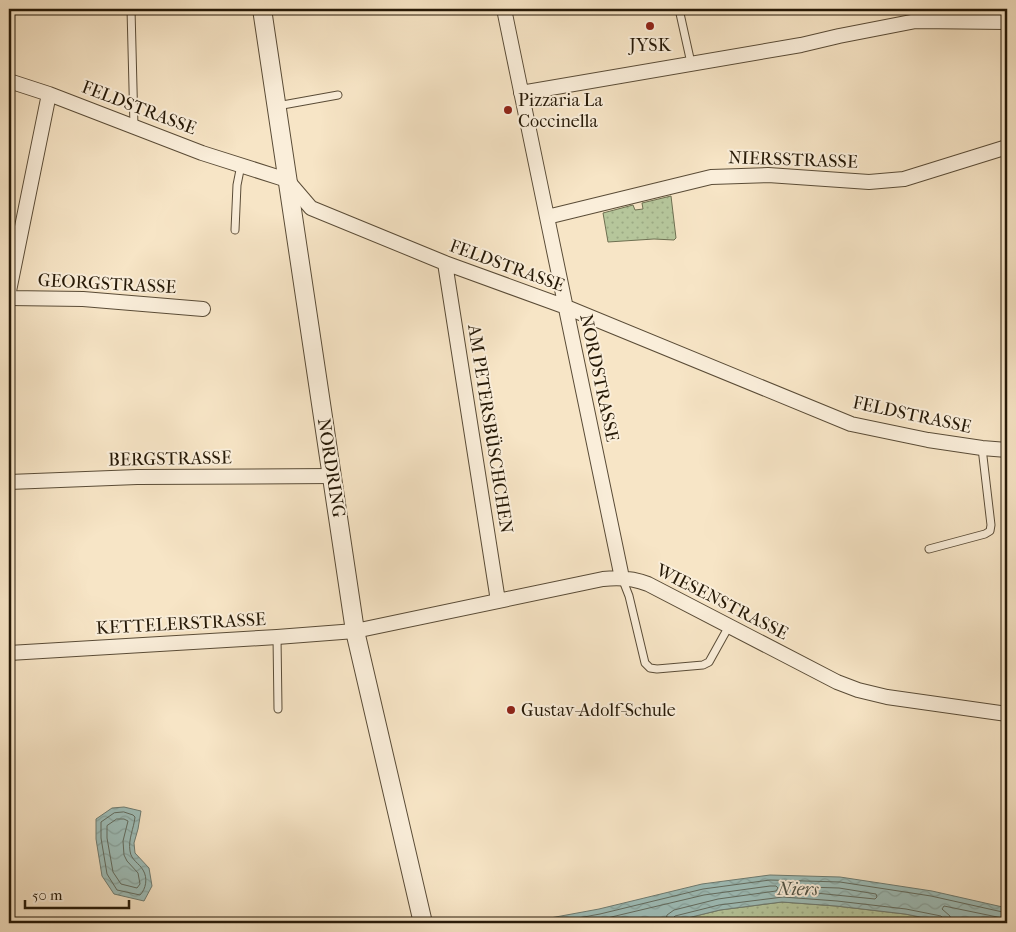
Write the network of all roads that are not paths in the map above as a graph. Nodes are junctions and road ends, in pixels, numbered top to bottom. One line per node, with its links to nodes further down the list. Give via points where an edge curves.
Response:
1 (131, 9): 12 (lane)
2 (262, 9): 11 (street, NORDRING)
3 (504, 9): 8 (street, NORDSTRASSE)
4 (679, 9): 6 (lane)
5 (1007, 22): 6 (street, via 916,21)
6 (691, 64): 8 (street)
7 (9, 81): 9 (street, FELDSTRASSE)
8 (521, 93): 16 (street, NORDSTRASSE)
9 (48, 94): 12 (street, FELDSTRASSE); 19 (street, GEORGSTRASSE)
10 (338, 95): 11 (lane)
11 (276, 106): 15 (street, NORDRING)
12 (134, 127): 14 (street, FELDSTRASSE)
13 (1007, 148): 16 (street, NIERSSTRASSE, via 904,179 868,182 768,175 711,177)
14 (241, 166): 15 (street, FELDSTRASSE); 17 (lane)
15 (287, 180): 18 (street, FELDSTRASSE, via 311,208); 25 (street, NORDRING)
16 (547, 217): 21 (street, NORDSTRASSE)
17 (235, 230)
18 (445, 263): 21 (street, FELDSTRASSE); 29 (street, AM PETERSBÜSCHCHEN)
19 (9, 291)
20 (9, 298): 22 (street, GEORGSTRASSE, via 83,299)
21 (566, 307): 23 (street, FELDSTRASSE, via 851,424); 28 (street, NORDSTRASSE)
22 (203, 309)
23 (982, 448): 24 (street, FELDSTRASSE); 27 (lane, via 990,530)
24 (1007, 450)
25 (333, 476): 26 (street, BERGSTRASSE, via 137,477); 31 (street, NORDRING)
26 (9, 482)
27 (929, 549)
28 (622, 578): 29 (street, WIESENSTRASSE); 30 (street, WIESENSTRASSE, via 648,584); 30 (lane, via 645,664 650,668 709,662)
29 (498, 601): 31 (street, WIESENSTRASSE)
30 (729, 626): 35 (street, WIESENSTRASSE, via 858,690)
31 (355, 631): 32 (street, KETTELERSTRASSE); 36 (street, NORDRING)
32 (277, 637): 33 (street, KETTELERSTRASSE); 34 (lane)
33 (9, 653)
34 (278, 710)
35 (1007, 714)
36 (422, 922)

